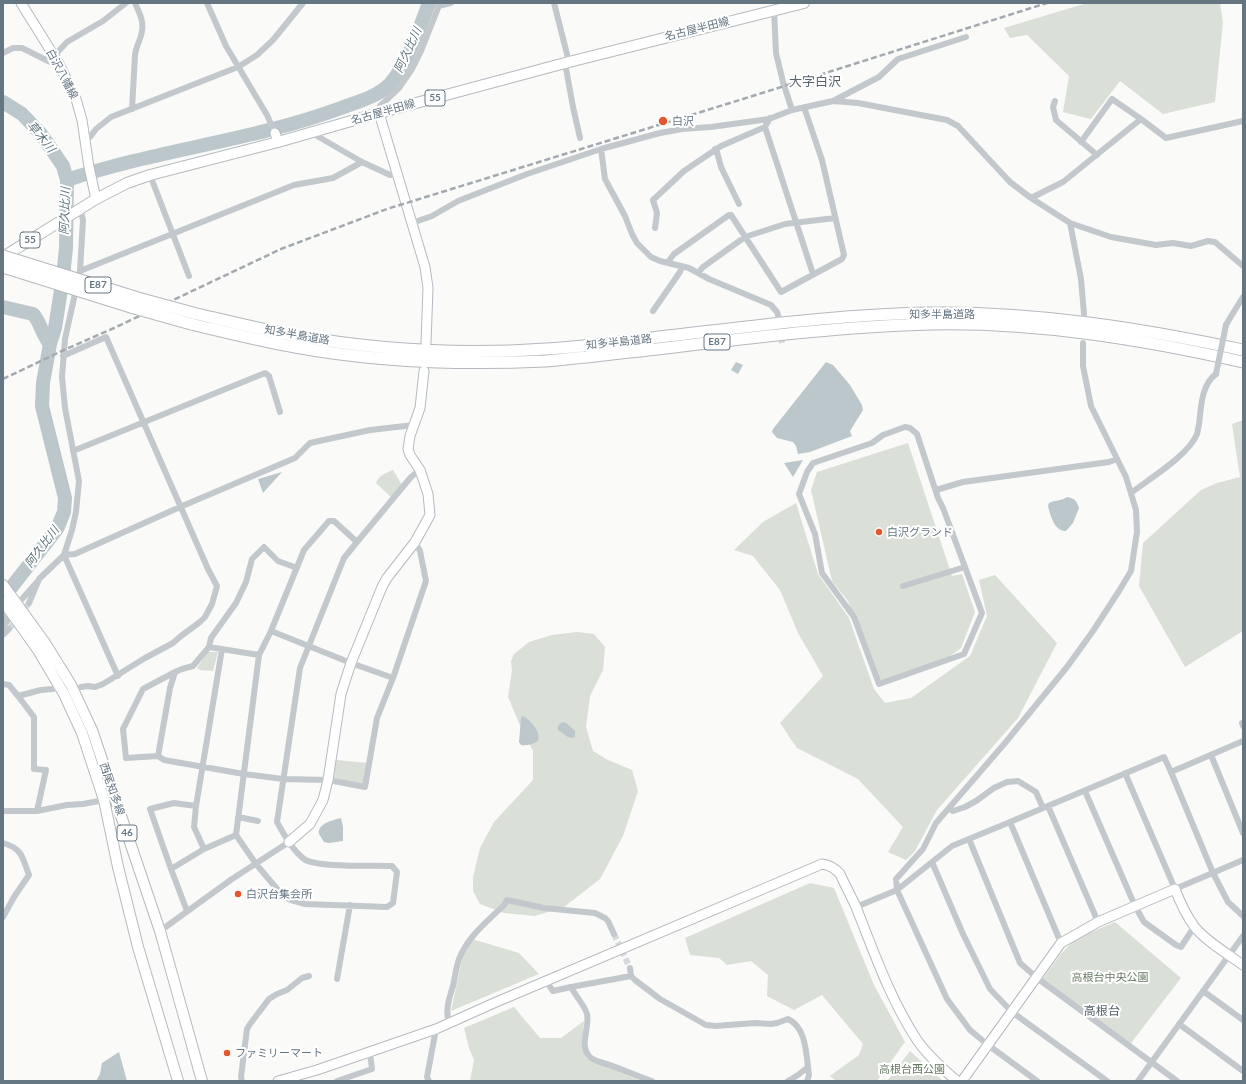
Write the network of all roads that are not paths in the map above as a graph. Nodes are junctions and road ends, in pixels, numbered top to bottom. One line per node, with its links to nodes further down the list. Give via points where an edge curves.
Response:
1 (21, 3): 13 (street, 白沢八幡線)
2 (126, 3): 13 (street, via 103,21 67,42)
3 (135, 3): 19 (street, via 142,19 142,30 136,46)
4 (207, 3): 15 (street)
5 (303, 3): 15 (street, via 269,44)
6 (451, 3): 9 (street)
7 (554, 3): 14 (street)
8 (804, 3): 10 (main road, 名古屋半田線 / 55)
9 (439, 4): 21 (street, via 412,69 399,88 380,106)
10 (778, 7): 14 (main road, 名古屋半田線 / 55); 20 (street, via 776,53)
11 (966, 37): 16 (street, via 898,59 879,77)
12 (3, 53): 13 (street, via 13,48 22,48 48,61)
13 (56, 60): 29 (street, 白沢八幡線, via 76,99)
14 (567, 63): 21 (main road, 名古屋半田線 / 55); 28 (street)
15 (238, 67): 19 (street); 27 (street, via 268,115)
16 (833, 101): 18 (street); 37 (street, via 858,103 947,120 958,126 1010,182)
17 (1055, 101): 30 (street, via 1053,107 1056,120)
18 (804, 108): 20 (street); 41 (street, via 822,160)
19 (132, 109): 29 (street, via 111,117)
20 (792, 110): 22 (street)
21 (379, 113): 26 (main road, 名古屋半田線 / 55); 35 (street)
22 (770, 118): 25 (street); 31 (street, via 682,129)
23 (1141, 119): 24 (street, via 1166,138); 30 (street, via 1112,99); 33 (street)
24 (1243, 120)
25 (765, 127): 32 (street); 43 (street)
26 (312, 133): 27 (main road, 名古屋半田線 / 55); 34 (street)
27 (275, 134): 36 (main road, 名古屋半田線 / 55)
28 (580, 138)
29 (85, 140): 38 (street, 白沢八幡線)
30 (1081, 142): 33 (street)
31 (601, 148): 42 (street, via 458,201 432,216); 49 (street, via 605,179 637,243 651,257)
32 (715, 149): 39 (street); 45 (street, via 653,200 657,214)
33 (1097, 155): 37 (street, via 1063,182)
34 (362, 162): 35 (street, via 390,175); 46 (street, via 333,178 294,185)
35 (397, 173): 42 (street)
36 (150, 175): 38 (main road, 名古屋半田線 / 55, via 127,183); 46 (street)
37 (1031, 198): 44 (street)
38 (96, 199): 40 (main road, 名古屋半田線 / 55)
39 (740, 204)
40 (77, 210): 48 (main road, 名古屋半田線 / 55); 53 (street, via 83,220)
41 (835, 218): 43 (street); 55 (street, via 844,255 842,259)
42 (412, 223): 62 (street, via 427,279)
43 (795, 223): 47 (street); 55 (street)
44 (1070, 223): 51 (street, via 1111,237 1156,245 1173,243 1190,246 1208,241 1215,242); 59 (street)
45 (655, 228)
46 (172, 234): 53 (street); 56 (street)
47 (746, 237): 49 (street, via 729,215 674,254); 54 (street); 55 (street, via 781,292)
48 (3, 257): 61 (highway, 知多半島道路 / E87, bridge, via 138,298)
49 (668, 262): 50 (street)
50 (682, 266): 54 (street); 58 (street)
51 (1243, 266)
52 (3, 267): 61 (highway, 知多半島道路 / E87, bridge, via 134,308)
53 (80, 271): 65 (street)
54 (698, 273): 60 (street, via 708,280 771,305)
55 (813, 274)
56 (189, 276)
57 (1243, 297): 75 (street, bridge, via 1226,325 1216,374 1203,392 1197,434 1188,448 1170,465)
58 (653, 311)
59 (1084, 314)
60 (779, 318)
61 (192, 319): 64 (highway, 知多半島道路 / E87, via 345,343 452,351 546,349 861,316 932,313 1008,315 1093,323); 66 (highway, 知多半島道路 / E87, via 295,347 399,360 547,361 862,327 933,324 1009,326 1091,334 1168,346)
62 (426, 343)
63 (1083, 343): 72 (street, via 1083,366 1091,406)
64 (1243, 350)
65 (63, 356): 69 (street, via 106,337); 71 (street, via 62,377)
66 (1243, 362)
67 (424, 370): 70 (street, via 420,408)
68 (280, 412): 69 (street, via 269,376 265,373)
69 (143, 423): 71 (street); 76 (street)
70 (414, 425): 73 (street, via 408,449); 76 (street, via 370,430 310,443 295,458)
71 (73, 451): 79 (street, via 79,481 77,505)
72 (1117, 458): 74 (street, via 1109,462 963,482); 75 (street)
73 (420, 470): 77 (street, via 411,477); 78 (street, via 428,494 430,515)
74 (936, 490): 80 (street); 80 (street, via 917,434 905,427 883,435 872,443 814,463 802,482 799,494 815,534 822,573 854,617 879,684 964,654 982,613)
75 (1131, 493): 116 (street, via 1136,510 1136,543 1130,571 1119,591 1067,667)
76 (180, 507): 79 (street, via 75,554); 97 (street, via 217,586 212,604 205,617 173,643)
77 (357, 542): 81 (street, via 334,521 329,521 304,550); 91 (street, via 344,558)
78 (415, 542): 95 (street, via 382,586); 98 (street, via 420,551 426,581)
79 (64, 555): 82 (street); 97 (street)
80 (965, 567): 84 (street)
81 (297, 568): 89 (street); 92 (street, via 278,561 264,547 252,559 246,582 236,603 212,638)
82 (39, 579): 86 (street); 87 (street)
83 (3, 585): 87 (main road, 西尾知多線 / 46)
84 (903, 586)
85 (3, 601): 87 (main road, 西尾知多線 / 46)
86 (29, 603)
87 (11, 609): 88 (street); 113 (main road, 西尾知多線 / 46, via 64,694 82,733); 143 (main road, 西尾知多線 / 46, via 45,643 71,685 92,730)
88 (6, 628): 90 (street)
89 (270, 631): 91 (street); 94 (street)
90 (3, 635)
91 (309, 646): 95 (street); 110 (street, via 300,668)
92 (209, 647): 93 (street); 96 (street, via 193,666)
93 (222, 649): 94 (street); 106 (street)
94 (259, 655): 108 (street)
95 (351, 663): 98 (street); 111 (street, via 341,694)
96 (175, 672): 105 (street); 105 (street, via 143,689 123,729 126,758)
97 (118, 676): 100 (street, via 95,687)
98 (393, 678): 111 (street, via 377,718 365,787)
99 (3, 684): 102 (street, via 9,685)
100 (81, 687)
101 (53, 689): 102 (street)
102 (18, 696): 118 (street, via 34,717 34,769 46,770)
103 (1243, 741): 104 (street)
104 (1211, 755): 107 (street); 122 (street)
105 (158, 756): 106 (street, via 164,760)
106 (202, 766): 108 (street); 114 (street)
107 (1171, 772): 109 (street, via 1164,757); 132 (street)
108 (244, 774): 110 (street); 119 (street)
109 (1125, 774): 112 (street); 133 (street)
110 (284, 778): 111 (street); 125 (street, via 277,822)
111 (328, 780): 125 (street, via 323,800 310,824)
112 (1085, 790): 115 (street); 136 (street)
113 (104, 800): 118 (street); 167 (main road, 西尾知多線 / 46, via 138,946)
114 (196, 806): 127 (street, via 194,827); 131 (street, via 174,803 150,809)
115 (1046, 807): 116 (street, via 1036,792 1018,781 994,788 957,810); 121 (street); 141 (street)
116 (949, 808): 134 (street, via 936,823 923,849 896,878)
117 (3, 811): 118 (street)
118 (37, 811)
119 (238, 817): 120 (street); 123 (street)
120 (258, 821)
121 (1010, 822): 124 (street); 146 (street)
122 (1243, 833)
123 (236, 835): 127 (street); 130 (street)
124 (969, 839): 129 (street, via 952,846); 152 (street, via 1020,963)
125 (289, 842): 130 (street); 135 (street, via 304,859 314,864 392,866 397,872 393,903 387,907)
126 (3, 843): 140 (street, via 17,848 29,874)
127 (204, 849): 131 (street)
128 (1243, 860): 132 (street)
129 (932, 862): 134 (street); 157 (street, via 990,989)
130 (256, 864): 135 (street, via 283,896 291,900 305,904); 138 (street)
131 (171, 869): 138 (street)
132 (1213, 873): 133 (street); 139 (street, via 1228,902)
133 (1175, 889): 136 (street); 142 (street)
134 (897, 890): 137 (street); 162 (street, via 947,999 970,1030)
135 (350, 905): 153 (street)
136 (1135, 906): 141 (street); 142 (street, via 1144,922 1181,947)
137 (856, 907): 154 (street, via 840,874 827,864 822,864); 176 (street, via 889,987 917,1040 944,1071)
138 (187, 910): 143 (street)
139 (1243, 916)
140 (3, 917)
141 (1098, 922): 146 (street)
142 (1194, 927): 147 (street)
143 (160, 930): 168 (main road, 西尾知多線 / 46)
144 (614, 934): 159 (street, via 608,921 595,914 544,908 507,900 470,938 462,951 448,1003)
145 (1243, 936): 147 (street)
146 (1061, 943): 152 (street)
147 (1229, 955): 148 (street); 156 (street)
148 (1243, 965)
149 (630, 968): 151 (street)
150 (309, 976): 169 (street, via 269,999 250,1024 247,1029)
151 (631, 976): 155 (street); 165 (street, via 660,999 706,1025 771,1024 788,1019 794,1022 806,1043)
152 (1037, 978): 157 (street); 164 (street)
153 (337, 979)
154 (546, 981): 155 (street, via 553,991); 159 (street)
155 (571, 987): 173 (street, via 586,1014 585,1045 588,1056)
156 (1203, 991): 158 (street); 160 (street)
157 (1012, 1012): 162 (street); 179 (street)
158 (1243, 1020)
159 (449, 1022): 161 (street)
160 (1179, 1024): 164 (street); 166 (street)
161 (436, 1029): 163 (street); 172 (street, via 427,1077)
162 (988, 1045): 177 (street); 178 (street)
163 (370, 1052): 170 (street); 171 (street, via 372,1069)
164 (1152, 1062): 180 (street); 181 (street)
165 (808, 1067): 174 (street); 175 (street)
166 (1243, 1071)
167 (178, 1081)
168 (202, 1081)
169 (242, 1081)
170 (278, 1081)
171 (337, 1081)
172 (429, 1081)
173 (652, 1081)
174 (788, 1081)
175 (807, 1081)
176 (958, 1081)
177 (962, 1081)
178 (1037, 1081)
179 (1107, 1081)
180 (1138, 1081)
181 (1177, 1081)

